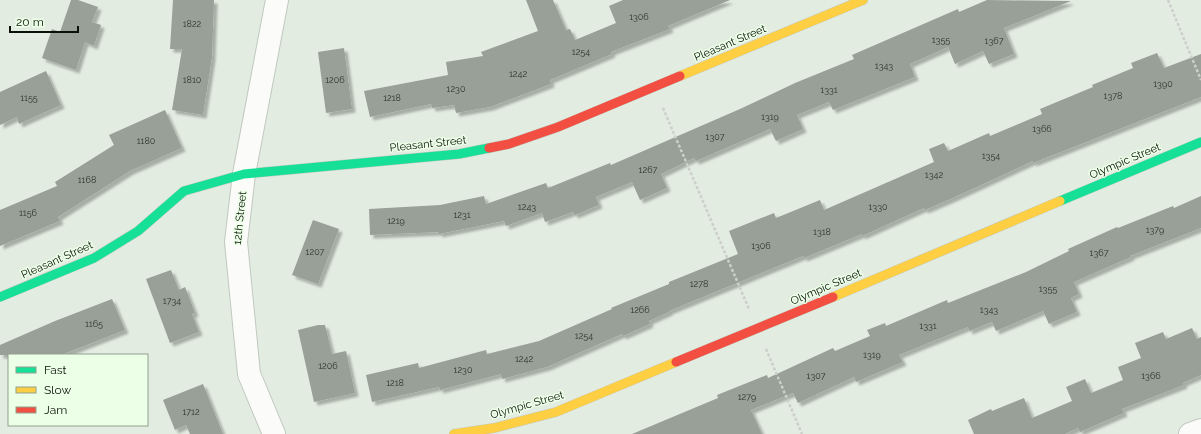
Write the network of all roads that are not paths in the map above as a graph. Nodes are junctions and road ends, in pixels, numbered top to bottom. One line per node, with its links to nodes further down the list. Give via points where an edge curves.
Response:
1 (277, 0): 4 (street, 12th Street)
2 (863, 0): 4 (street, Pleasant Street, via 558,127 508,144 459,154)
3 (1201, 142): 8 (street, Olympic Street, via 556,412 494,428)
4 (244, 174): 5 (street, Pleasant Street, via 184,192 138,231 94,258); 7 (street, 12th Street, via 236,242 249,374)
5 (0, 297)
6 (1201, 430): 9 (street)
7 (274, 434)
8 (454, 434)
9 (1190, 434)

